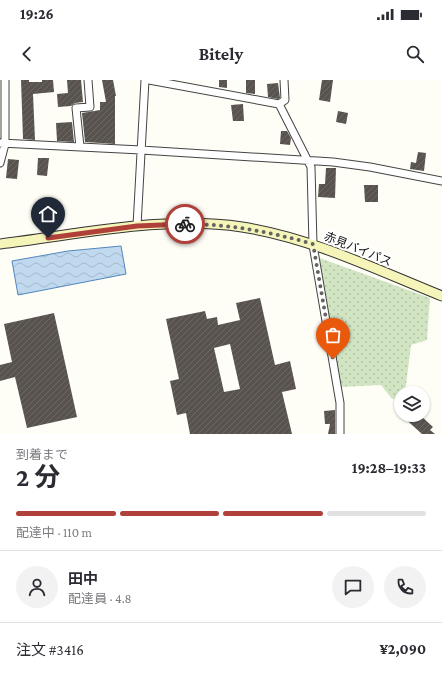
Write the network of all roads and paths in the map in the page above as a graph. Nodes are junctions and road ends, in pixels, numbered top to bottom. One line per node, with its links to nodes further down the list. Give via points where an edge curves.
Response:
1 (5, 80): 7 (street)
2 (88, 80): 8 (street, via 90,107 76,108)
3 (145, 80): 9 (street)
4 (149, 80): 6 (street)
5 (284, 80): 6 (street, via 285,100)
6 (279, 104): 10 (street)
7 (2, 144): 8 (street); 11 (street)
8 (80, 147): 9 (street)
9 (141, 150): 10 (street); 13 (street)
10 (308, 161): 12 (street, via 370,167); 15 (street, via 312,174)
11 (0, 163)
12 (442, 180)
13 (137, 226): 14 (main road, 赤見バイパス); 15 (main road, 赤見バイパス, via 226,225 259,230)
14 (0, 244)
15 (313, 244): 16 (main road, 赤見バイパス); 17 (street, via 340,404)
16 (442, 296)
17 (340, 434)

